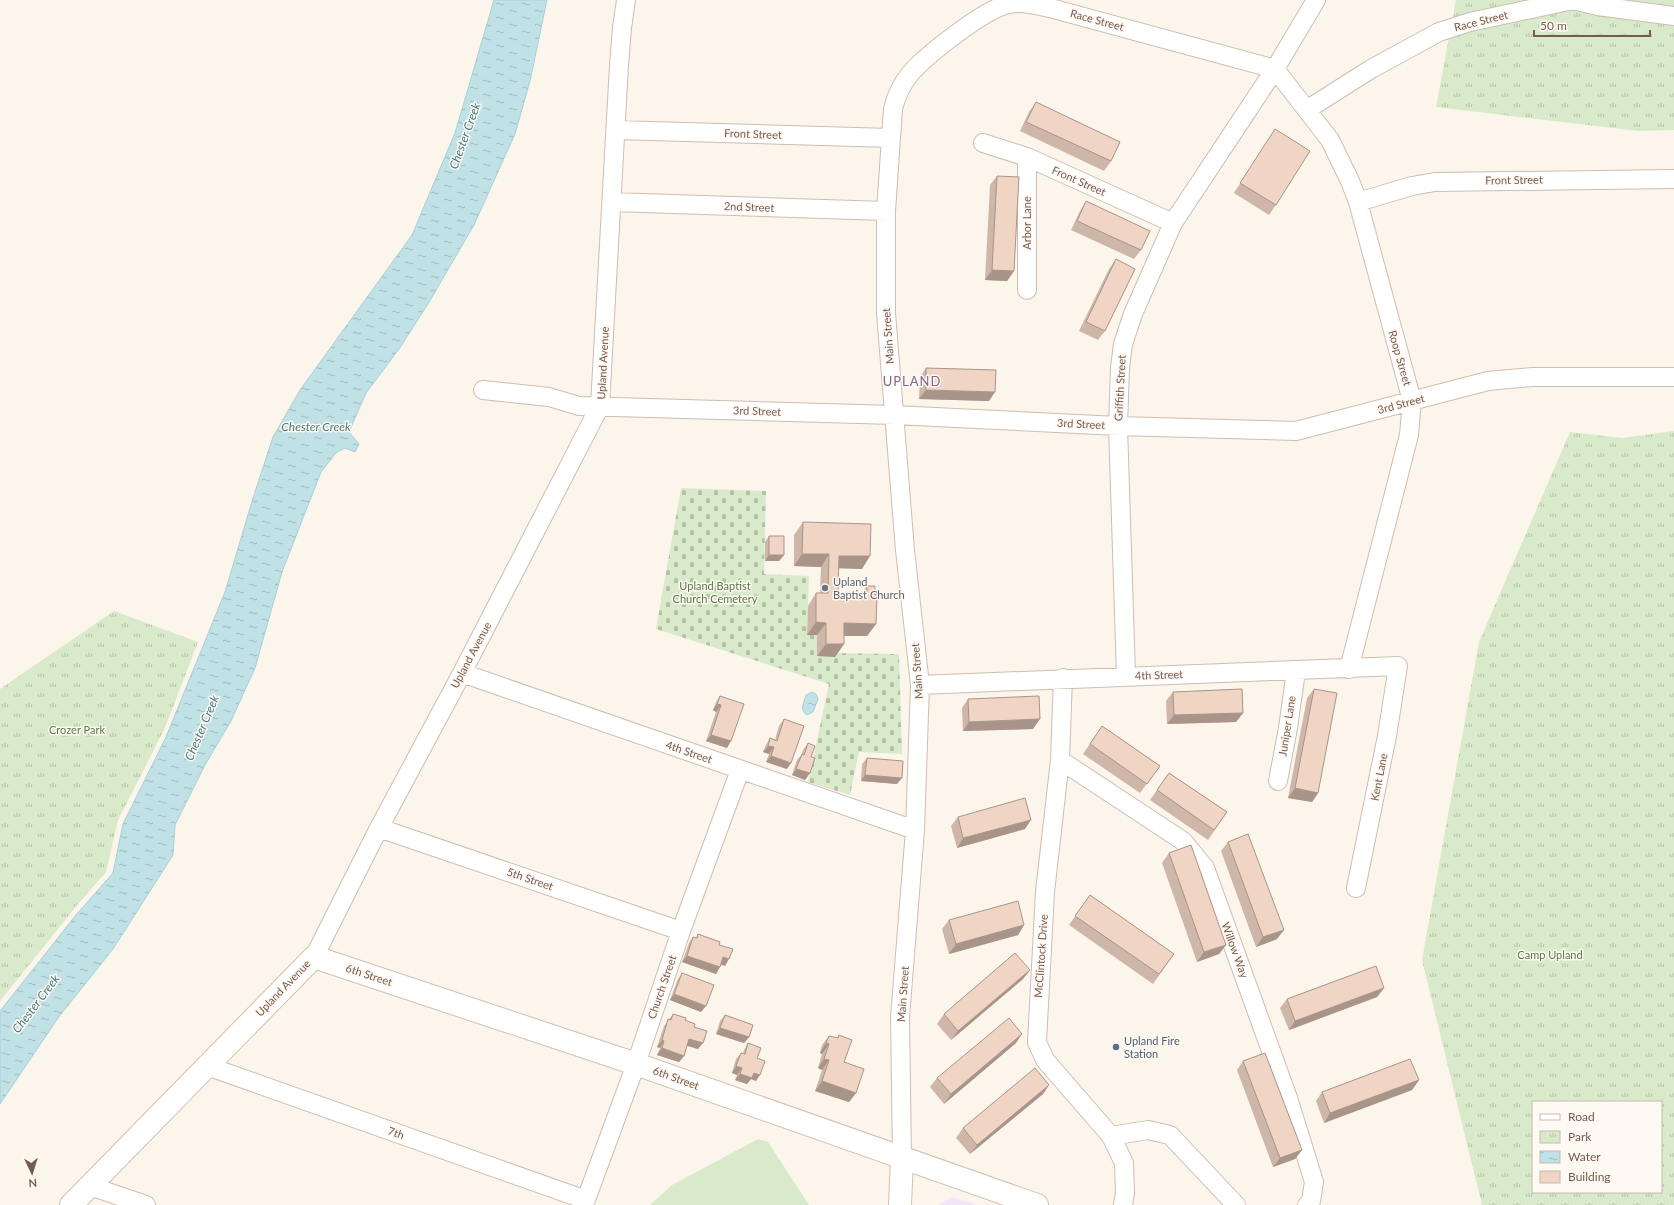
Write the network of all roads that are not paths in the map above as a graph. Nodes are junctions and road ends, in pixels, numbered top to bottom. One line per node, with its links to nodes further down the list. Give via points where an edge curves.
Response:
1 (626, 0): 6 (street, Upland Avenue)
2 (1316, 0): 4 (street, Griffith Street)
3 (1674, 16): 5 (street, Race Street, via 1572,0 1470,22 1439,32 1398,54)
4 (1275, 69): 5 (street, Roop Street); 7 (street, Race Street, via 1054,9 1022,3 1008,4 991,10 973,22 910,74 896,98); 14 (street, Griffith Street)
5 (1308, 109): 12 (street, Roop Street, via 1330,140)
6 (616, 130): 7 (street, Front Street); 11 (street, Upland Avenue)
7 (891, 138): 13 (street, Main Street)
8 (983, 143): 9 (street, Front Street)
9 (1027, 157): 14 (street, Front Street); 15 (street, Arbor Lane)
10 (1674, 178): 12 (street, Front Street, via 1435,182)
11 (612, 202): 13 (street, 2nd Street); 19 (street, Upland Avenue)
12 (1358, 202): 18 (street, Roop Street)
13 (886, 211): 20 (street, Main Street, via 886,313)
14 (1173, 223): 21 (street, Griffith Street, via 1123,344)
15 (1027, 290)
16 (1674, 377): 18 (street, 3rd Street, via 1532,377 1488,382)
17 (483, 390): 19 (street, 3rd Street, via 549,397 579,406)
18 (1412, 401): 21 (street, 3rd Street, via 1296,431); 23 (street, Roop Street, via 1409,435)
19 (600, 406): 20 (street, 3rd Street); 25 (street, Upland Avenue)
20 (894, 415): 21 (street, 3rd Street); 28 (street, Main Street)
21 (1118, 426): 26 (street, Griffith Street)
22 (1398, 666): 23 (street, 4th Street); 34 (street, Kent Lane, via 1387,736)
23 (1349, 668): 24 (street, 4th Street)
24 (1296, 671): 26 (street, 4th Street); 31 (street, Juniper Lane)
25 (462, 673): 30 (street, 4th Street); 32 (street, Upland Avenue)
26 (1126, 676): 27 (street, 4th Street)
27 (1063, 678): 28 (street, 4th Street); 29 (street, McClintock Drive)
28 (920, 685): 33 (street, Main Street)
29 (1060, 760): 39 (street, McClintock Drive, via 1045,892 1037,1042 1045,1060); 49 (street, Willow Way, via 1183,841 1205,868 1288,1098 1314,1182)
30 (740, 770): 33 (street, 4th Street); 35 (street, Church Street)
31 (1278, 781)
32 (379, 828): 35 (street, 5th Street); 36 (street, Upland Avenue)
33 (916, 830): 40 (street, Main Street, via 900,1017)
34 (1356, 888)
35 (681, 931): 37 (street, Church Street)
36 (314, 957): 37 (street, 6th Street); 38 (street, Upland Avenue)
37 (636, 1064): 40 (street, 6th Street); 42 (street, Church Street)
38 (207, 1066): 41 (street, Upland Avenue); 42 (street, 7th)
39 (1111, 1136): 47 (street, McClintock Drive, via 1124,1163); 48 (street, via 1148,1130 1170,1135)
40 (902, 1159): 45 (street, Main Street); 46 (street, 6th Street)
41 (90, 1186): 43 (street, Upland Avenue); 44 (street)
42 (585, 1202)
43 (71, 1205)
44 (146, 1205)
45 (900, 1205)
46 (1037, 1205)
47 (1123, 1205)
48 (1236, 1205)
49 (1308, 1205)

